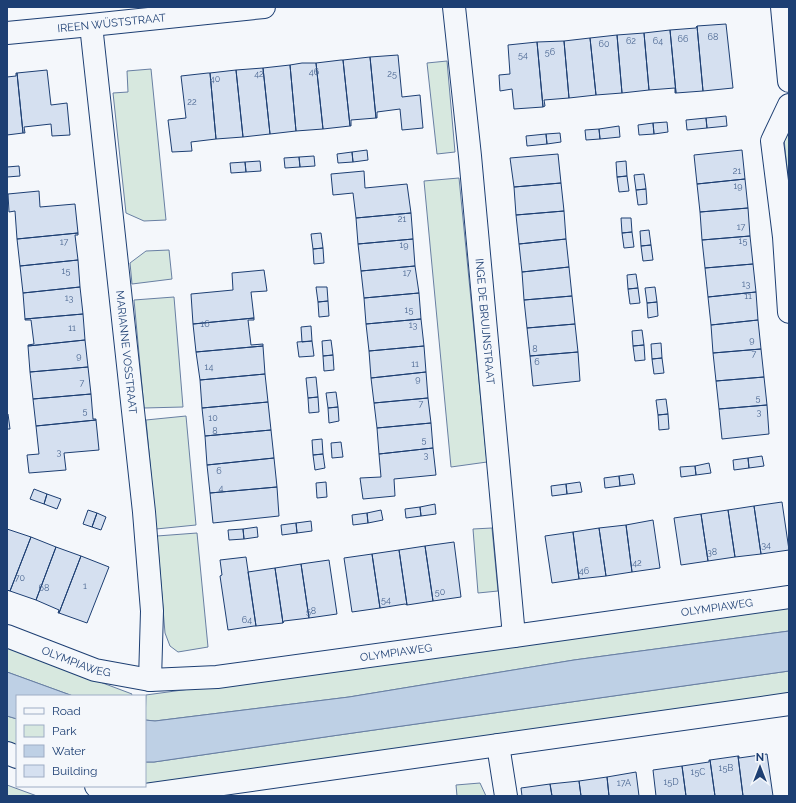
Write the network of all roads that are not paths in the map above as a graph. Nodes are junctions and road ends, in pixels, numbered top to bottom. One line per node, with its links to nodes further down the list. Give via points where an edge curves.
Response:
1 (264, 7): 4 (street, IREEN WÜSTSTRAAT)
2 (454, 7): 11 (street, INGE DE BRUIJNSTRAAT)
3 (782, 7): 6 (street)
4 (91, 25): 5 (street, IREEN WÜSTSTRAAT); 12 (street, MARIANNE VOSSTRAAT, via 146,542 152,611)
5 (7, 33)
6 (789, 81)
7 (789, 105): 8 (street, via 772,141 784,238)
8 (789, 312)
9 (789, 597): 11 (street, OLYMPIAWEG)
10 (7, 636): 12 (street, OLYMPIAWEG, via 95,670)
11 (514, 636): 12 (street, OLYMPIAWEG, via 217,677)
12 (150, 680)
13 (789, 704): 14 (street)
14 (498, 745): 17 (street); 18 (street)
15 (99, 787): 16 (street)
16 (126, 796)
17 (138, 796)
18 (506, 796)

